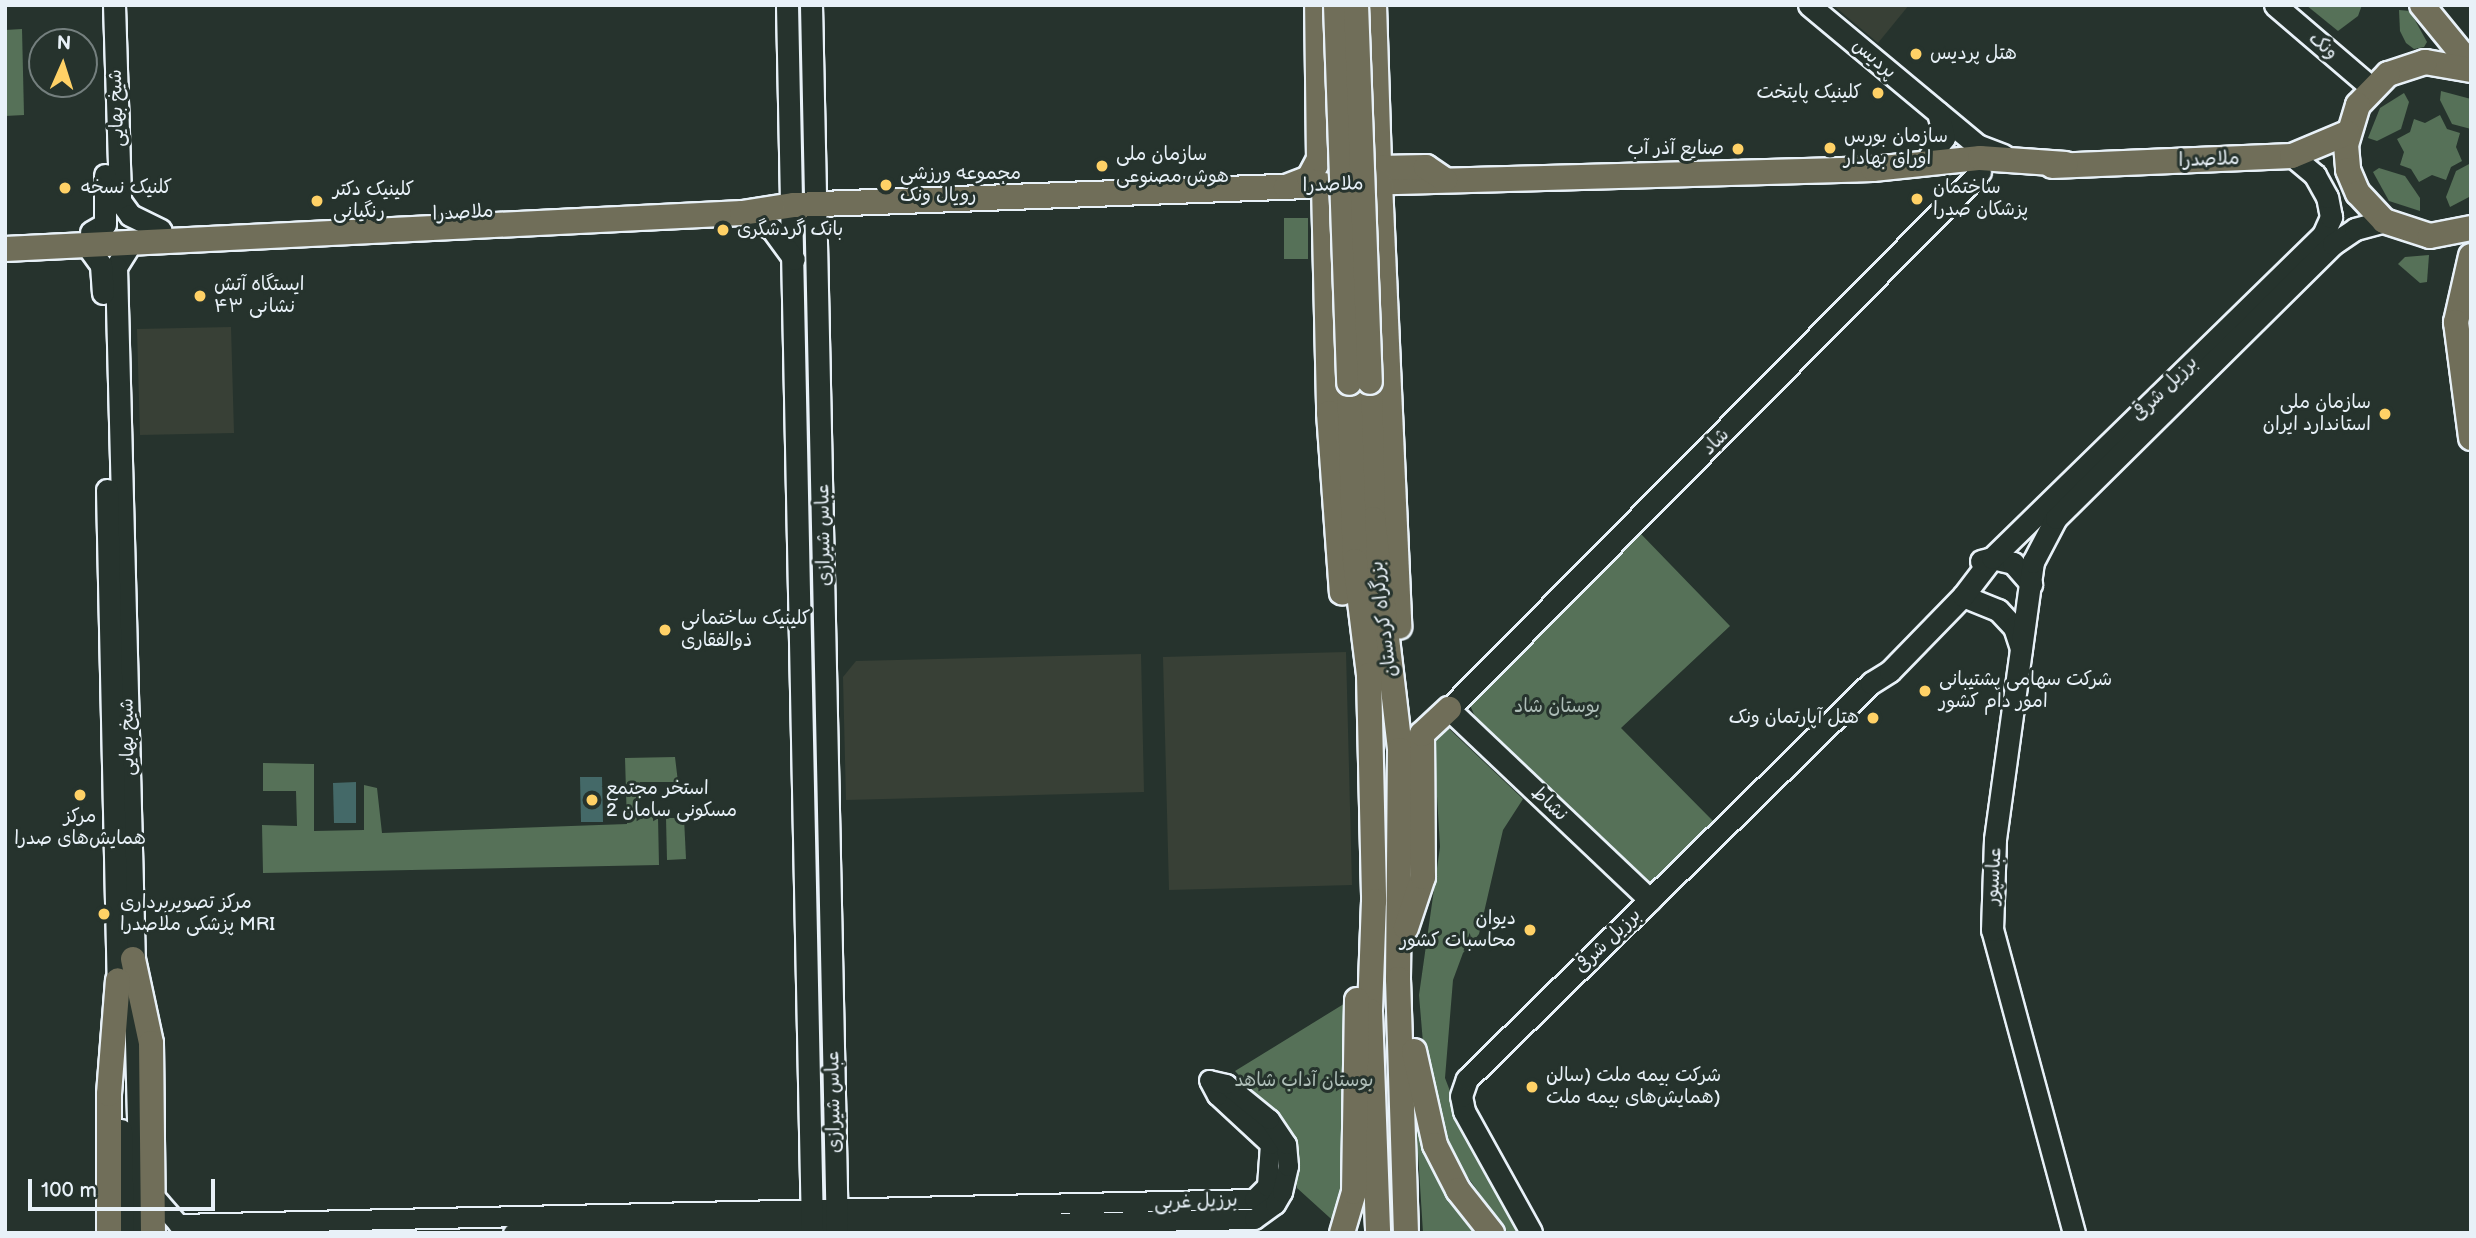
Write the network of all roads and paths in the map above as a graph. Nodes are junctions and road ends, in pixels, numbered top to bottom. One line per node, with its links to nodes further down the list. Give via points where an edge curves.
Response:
1 (100, 5): 15 (main road, شیخ بهایی)
2 (114, 5): 15 (main road, شیخ بهایی)
3 (787, 5): 29 (main road, عباس شیرازی)
4 (811, 5): 29 (main road, عباس شیرازی)
5 (1317, 5): 12 (main road)
6 (1336, 5): 45 (main road, بزرگراه کردستان, bridge)
7 (1356, 5): 45 (main road, بزرگراه کردستان, bridge)
8 (1374, 5): 13 (main road)
9 (1809, 5): 17 (main road, پردیس)
10 (2275, 5): 16 (main road, ونک)
11 (2422, 5): 14 (main road)
12 (1318, 40): 13 (main road, via 1329,53 1342,57 1363,54); 28 (main road, via 1319,159 1309,178)
13 (1375, 42): 25 (main road, via 1379,168 1426,167)
14 (2471, 67): 16 (main road, via 2425,62 2401,68)
15 (109, 87): 31 (main road, شیخ بهایی, via 120,201); 38 (main road, شیخ بهایی)
16 (2372, 88): 18 (main road, via 2358,105)
17 (1938, 113): 20 (main road, ملاصدرا, via 1977,145); 21 (main road, via 1944,138)
18 (2347, 133): 19 (main road, ملاصدرا); 32 (main road, via 2352,181 2365,203)
19 (2292, 156): 22 (main road, ملاصدرا); 49 (main road, برزیل شرقی, via 2320,183 2331,217 2323,235)
20 (2011, 158): 21 (main road, ملاصدرا); 22 (main road, ملاصدرا)
21 (1925, 162): 23 (main road, ملاصدرا)
22 (2066, 164): 24 (main road, ملاصدرا)
23 (1873, 169): 24 (main road, ملاصدرا); 25 (main road, ملاصدرا)
24 (1980, 172): 59 (main road, شاد)
25 (1445, 180): 26 (main road, ملاصدرا)
26 (1380, 183): 27 (main road, ملاصدرا); 42 (main road)
27 (1324, 185): 28 (main road, ملاصدرا); 41 (main road)
28 (1286, 187): 29 (main road, ملاصدرا)
29 (805, 205): 30 (main road, ملاصدرا); 34 (main road, ملاصدرا, via 765,196); 35 (main road, عباس شیرازی); 37 (main road, عباس شیرازی)
30 (743, 213): 40 (main road, ملاصدرا); 44 (main road, via 772,229)
31 (130, 215): 34 (main road); 38 (main road)
32 (2384, 221): 33 (main road, via 2406,232 2430,236); 50 (main road, برزیل شرقی, via 2355,229 2333,244)
33 (2471, 228)
34 (161, 230): 38 (main road, ملاصدرا)
35 (818, 233): 37 (main road, via 806,227); 47 (main road, عباس شیرازی)
36 (5, 234): 38 (main road, ملاصدرا)
37 (794, 235): 44 (main road, عباس شیرازی)
38 (96, 239): 39 (main road, ملاصدرا); 40 (main road, ملاصدرا); 57 (main road, شیخ بهایی, via 102,269)
39 (5, 249)
40 (125, 252): 57 (main road, شیخ بهایی, via 116,267)
41 (1325, 253): 42 (main road, via 1336,243 1360,237 1374,242); 60 (main road, via 1337,557)
42 (1381, 253): 61 (main road, via 1400,649)
43 (2471, 256): 48 (main road, via 2456,322)
44 (795, 260): 46 (main road, عباس شیرازی)
45 (1359, 382): 60 (main road, بزرگراه کردستان, via 1355,561); 61 (main road, بزرگراه کردستان)
46 (798, 428): 47 (main road); 63 (main road, عباس شیرازی)
47 (821, 428): 64 (main road, عباس شیرازی)
48 (2471, 439)
49 (2058, 495): 50 (main road); 51 (main road, برزیل شرقی)
50 (2056, 518): 51 (main road); 54 (main road, عباسپور, via 2040,541)
51 (2033, 523): 52 (main road, برزیل شرقی)
52 (1992, 558): 53 (main road, برزیل شرقی); 54 (main road, via 2020,567)
53 (1973, 574): 55 (main road, برزیل شرقی); 58 (main road, برزیل شرقی, via 1878,663)
54 (2031, 584): 56 (main road, عباسپور)
55 (1964, 596): 56 (main road, via 1987,603 2005,617 2019,637); 58 (main road, برزیل شرقی, via 1890,671)
56 (2021, 655): 88 (main road, عباسپور, via 1995,839 1992,930)
57 (118, 666): 62 (main road, شیخ بهایی)
58 (1871, 683): 65 (main road, برزیل شرقی)
59 (1448, 709): 65 (main road, نشاط); 67 (main road, via 1422,734 1423,877)
60 (1370, 721): 66 (main road, بزرگراه کردستان)
61 (1400, 750): 67 (main road, بزرگراه کردستان)
62 (122, 810): 68 (main road, شیخ بهایی); 70 (main road, شیخ بهایی)
63 (806, 873): 64 (main road); 74 (main road, عباس شیرازی)
64 (830, 873): 75 (main road, عباس شیرازی)
65 (1650, 900): 78 (main road, برزیل شرقی, via 1463,1087 1464,1111)
66 (1371, 942): 84 (main road, via 1355,1008 1354,1192); 85 (main road, بزرگراه کردستان)
67 (1400, 948): 69 (main road, بزرگراه کردستان)
68 (133, 959): 71 (main road, شیخ بهایی); 72 (main road, via 151,1043)
69 (1398, 979): 86 (main road, بزرگراه کردستان); 87 (main road, via 1411,1009 1418,1079 1435,1145 1458,1190)
70 (118, 980): 71 (main road, شیخ بهایی); 79 (main road, via 109,1094)
71 (128, 1092): 80 (main road, شیخ بهایی); 81 (main road, شیخ بهایی)
72 (153, 1195): 77 (street, برزیل غربی); 82 (main road)
73 (1256, 1208): 73 (street, برزیل غربی, via 1282,1192 1288,1166 1286,1144 1269,1119 1226,1084 1209,1080 1217,1094 1270,1144 1267,1186); 75 (street, برزیل غربی)
74 (812, 1224): 75 (street, برزیل غربی); 76 (street, برزیل غربی); 83 (street, برزیل غربی)
75 (837, 1224)
76 (290, 1227): 77 (street, برزیل غربی)
77 (176, 1228)
78 (1531, 1232)
79 (108, 1233)
80 (123, 1233)
81 (141, 1233)
82 (153, 1233)
83 (513, 1233)
84 (1342, 1233)
85 (1378, 1233)
86 (1406, 1233)
87 (1492, 1233)
88 (2074, 1233)

